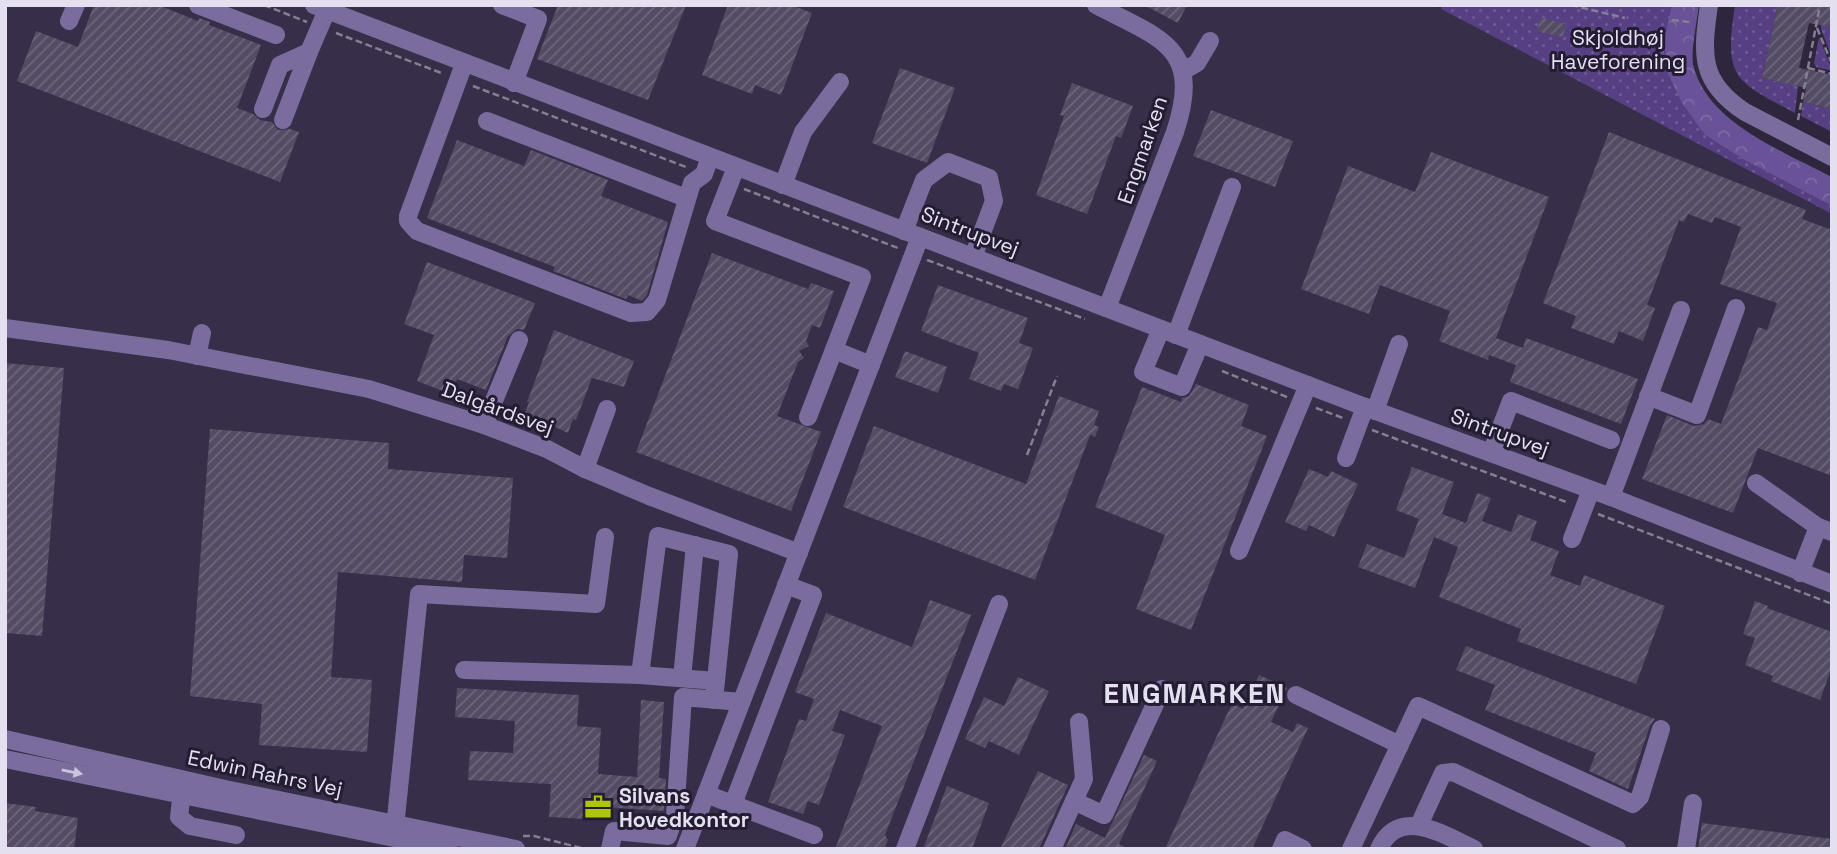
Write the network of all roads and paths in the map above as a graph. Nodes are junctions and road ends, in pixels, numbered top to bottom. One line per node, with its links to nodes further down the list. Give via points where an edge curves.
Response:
1 (198, 5): 9 (street)
2 (264, 5): 10 (path)
3 (502, 5): 22 (street, via 538,19)
4 (1096, 5): 8 (street)
5 (1571, 5): 11 (path)
6 (1709, 5): 26 (street, via 1704,37 1709,77 1733,104)
7 (1820, 5): 12 (path)
8 (1115, 10): 18 (street, via 1173,51)
9 (237, 12): 13 (street)
10 (321, 14): 15 (street); 19 (street, Sintrupvej); 19 (path)
11 (1625, 18)
12 (1816, 25): 16 (path); 17 (path)
13 (276, 35)
14 (1210, 41): 18 (street, via 1197,63)
15 (309, 52): 23 (street, via 279,65); 24 (street)
16 (1832, 64)
17 (1808, 68): 20 (path); 26 (path)
18 (1183, 71): 36 (street, Engmarken, via 1182,111)
19 (462, 72): 22 (street, Sintrupvej); 28 (path); 32 (street, via 408,216 417,231 639,313 647,312 657,300)
20 (1832, 74)
21 (839, 82): 30 (street, via 803,132)
22 (514, 83): 28 (street, Sintrupvej)
23 (263, 109)
24 (283, 120)
25 (487, 121): 32 (street)
26 (1794, 137): 27 (street)
27 (1832, 157)
28 (707, 166): 29 (street, Sintrupvej); 32 (street)
29 (732, 175): 30 (street, Sintrupvej); 34 (path); 46 (street, via 715,220 862,277)
30 (783, 185): 33 (street, Sintrupvej)
31 (1232, 187): 41 (street)
32 (686, 198)
33 (912, 234): 34 (street); 35 (street, Sintrupvej); 35 (street, via 924,180 948,162 989,178 994,201)
34 (914, 254): 39 (path); 48 (street)
35 (973, 257): 36 (street, Sintrupvej)
36 (1107, 308): 41 (street, Sintrupvej)
37 (1736, 308): 52 (street, via 1697,415)
38 (1681, 310): 52 (street)
39 (1092, 321)
40 (5, 328): 47 (street, Dalgårdsvej)
41 (1168, 332): 44 (street, Sintrupvej); 44 (street, via 1143,372 1169,383 1182,387)
42 (202, 333): 47 (street)
43 (519, 340): 56 (street)
44 (1199, 344): 51 (street, Sintrupvej)
45 (1399, 344): 54 (street)
46 (834, 351): 48 (street); 55 (street)
47 (197, 356): 56 (street, Dalgårdsvej, via 369,389)
48 (871, 365): 71 (street)
49 (1217, 369): 51 (path)
50 (1057, 376): 59 (path)
51 (1305, 394): 54 (street, Sintrupvej); 54 (path); 70 (street)
52 (1647, 396): 64 (street)
53 (607, 409): 61 (street)
54 (1367, 414): 58 (street, Sintrupvej); 60 (street); 65 (path)
55 (808, 417)
56 (484, 425): 61 (street, Dalgårdsvej)
57 (1611, 440): 58 (street, via 1511,401)
58 (1491, 453): 63 (street, Sintrupvej)
59 (1027, 455)
60 (1346, 458)
61 (585, 469): 71 (street, Dalgårdsvej)
62 (1756, 483): 66 (street)
63 (1591, 490): 64 (street, Sintrupvej); 65 (street)
64 (1611, 497): 72 (street, Sintrupvej)
65 (1584, 509): 68 (street); 76 (path)
66 (1825, 530): 72 (street)
67 (604, 537): 96 (street, via 596,604 419,594)
68 (1572, 539)
69 (695, 545): 78 (street, via 658,536); 79 (street); 80 (street, via 729,554)
70 (1239, 551)
71 (799, 553): 74 (street)
72 (1800, 573): 73 (street, Sintrupvej)
73 (1832, 584)
74 (786, 585): 84 (street); 94 (street, via 813,595)
75 (999, 604): 103 (street)
76 (1832, 604)
77 (464, 670): 78 (street)
78 (640, 675): 79 (street)
79 (682, 678): 80 (street)
80 (716, 681): 83 (street)
81 (1161, 689): 92 (street, via 1104,815)
82 (1296, 695): 88 (street)
83 (714, 700): 84 (street); 101 (street, via 683,697 676,815 668,836 614,831)
84 (741, 702): 91 (street)
85 (1079, 722): 92 (street, via 1084,779)
86 (1661, 729): 88 (street, via 1640,797 1633,804 1418,706)
87 (5, 740): 90 (street, Edwin Rahrs Vej)
88 (1400, 745): 107 (street)
89 (5, 759): 90 (street, Edwin Rahrs Vej, one-way to 90)
90 (182, 787): 96 (street, Edwin Rahrs Vej); 97 (street, via 179,817 190,826)
91 (706, 794): 94 (street); 102 (street)
92 (1074, 801): 104 (street)
93 (1693, 803): 111 (street)
94 (733, 804): 98 (street)
95 (1419, 825): 108 (street, via 1399,828); 109 (street); 110 (street, via 1443,773 1453,772)
96 (395, 831): 99 (street, Edwin Rahrs Vej)
97 (236, 835)
98 (814, 835)
99 (442, 844): 100 (street, Edwin Rahrs Vej)
100 (516, 849)
101 (610, 849)
102 (685, 849)
103 (905, 849)
104 (1052, 849)
105 (1281, 849): 106 (street, via 1285,840)
106 (1303, 849)
107 (1351, 849)
108 (1379, 849)
109 (1474, 849)
110 (1617, 849)
111 (1686, 849)

